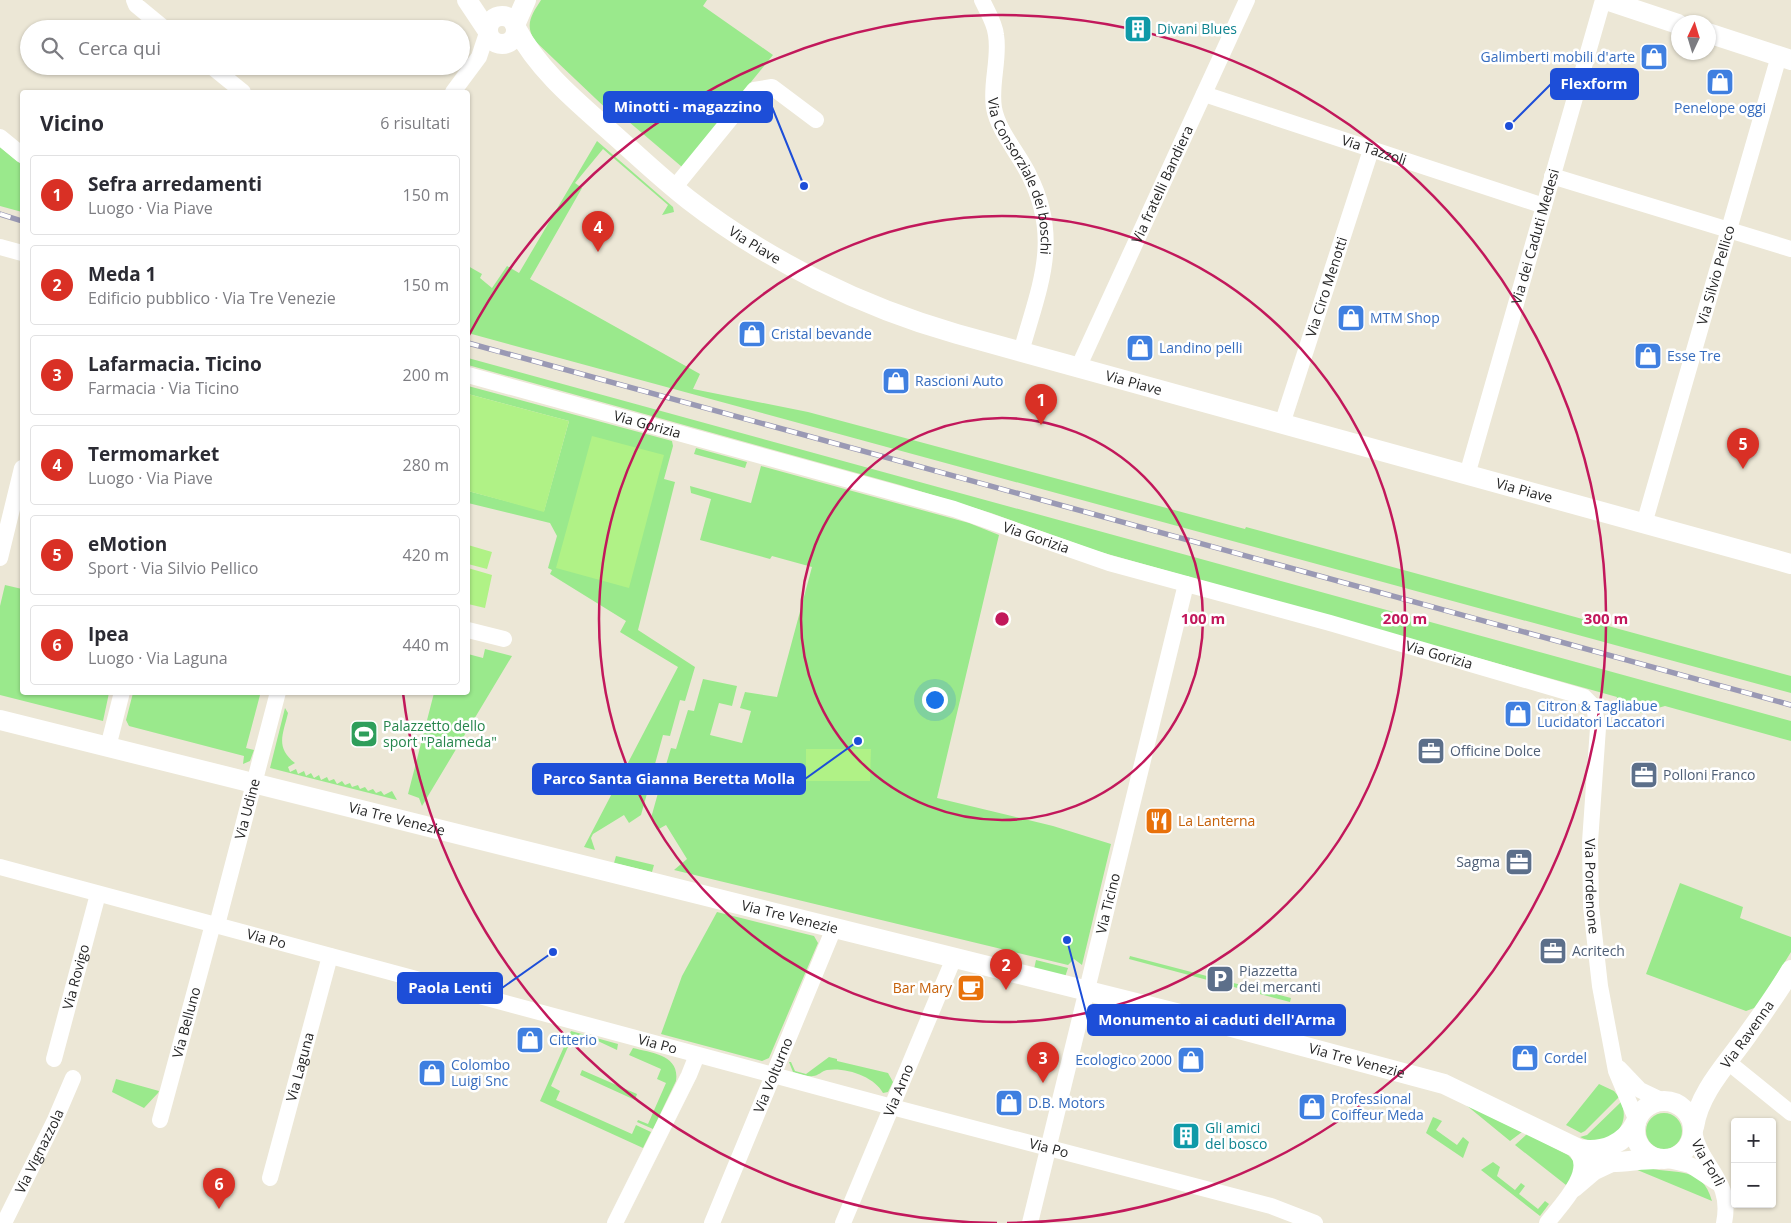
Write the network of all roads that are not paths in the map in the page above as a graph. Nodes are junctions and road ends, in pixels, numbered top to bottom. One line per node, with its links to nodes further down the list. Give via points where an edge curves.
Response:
1 (134, 0): 9 (street, via 136,6)
2 (466, 0): 11 (street, Via Piave)
3 (473, 0): 11 (street, Via Piave)
4 (521, 0): 11 (street)
5 (526, 0): 11 (street)
6 (982, 0): 31 (street, Via Consorziale dei boschi, via 996,34 995,114 1031,178 1047,235 1044,270)
7 (1247, 0): 19 (street, Via fratelli Bandiera)
8 (1604, 0): 10 (street); 24 (street, Via dei Caduti Medesi)
9 (154, 20)
10 (1671, 22)
11 (501, 29): 14 (street); 25 (street, Via Piave)
12 (1716, 36): 13 (street)
13 (1785, 58): 27 (street, Via Silvio Pellico)
14 (470, 69)
15 (222, 75): 17 (street)
16 (466, 75): 18 (street)
17 (241, 90)
18 (454, 90)
19 (1204, 94): 22 (street, Via Tazzoli); 32 (street, Via fratelli Bandiera)
20 (816, 120): 25 (street, via 772,87 754,90)
21 (0, 137): 23 (street)
22 (1371, 150): 26 (street, Via Tazzoli); 34 (street, Via Ciro Menotti)
23 (20, 153)
24 (1552, 176): 26 (street, Via dei Caduti Medesi); 27 (street)
25 (674, 188): 31 (street, Via Piave, via 766,250 866,304 913,322)
26 (1544, 206): 35 (street, Via dei Caduti Medesi)
27 (1729, 230): 29 (street); 37 (street, Via Silvio Pellico)
28 (0, 247): 30 (street)
29 (1791, 249)
30 (20, 253)
31 (1021, 352): 32 (street, Via Piave)
32 (1078, 368): 34 (street, Via Piave)
33 (470, 376): 40 (street, Via Gorizia, via 954,509 1091,558)
34 (1282, 424): 35 (street, Via Piave)
35 (1467, 475): 37 (street, Via Piave)
36 (20, 476): 38 (street)
37 (1644, 524): 39 (street, Via Piave)
38 (0, 558)
39 (1791, 564)
40 (1186, 584): 45 (street, Via Gorizia, via 1578,694 1590,702); 56 (street, Via Ticino)
41 (470, 630): 42 (street)
42 (504, 639)
43 (121, 695): 47 (street)
44 (277, 695): 48 (street, Via Udine)
45 (1596, 713): 58 (street, Via Pordenone, via 1598,736 1591,819 1590,899 1600,986)
46 (0, 720): 47 (street, Via Tre Venezie)
47 (108, 747): 48 (street, Via Tre Venezie)
48 (255, 783): 51 (street, Via Udine); 52 (street, Via Tre Venezie)
49 (0, 867): 50 (street, Via Po)
50 (98, 894): 51 (street, Via Po); 59 (street, Via Rovigo)
51 (215, 925): 53 (street, Via Po); 66 (street, Via Belluno)
52 (834, 928): 54 (street, Via Tre Venezie); 61 (street, Via Volturno)
53 (330, 956): 57 (street, Via Po); 73 (street, Via Laguna)
54 (954, 958): 56 (street, Via Tre Venezie); 64 (street, Via Arno)
55 (1791, 970): 60 (street, Via Ravenna)
56 (1087, 992): 69 (street, Via Ticino); 70 (street, Via Tre Venezie, via 1429,1079 1473,1096)
57 (697, 1055): 61 (street, Via Po); 77 (street)
58 (1614, 1058): 63 (street, Via Pordenone, via 1635,1086); 67 (street, Via Pordenone, via 1618,1078)
59 (54, 1059)
60 (1723, 1068): 63 (street, Via Ravenna, via 1698,1090); 65 (street); 68 (street, Via Ravenna, via 1699,1107)
61 (774, 1075): 64 (street, Via Po); 78 (street, Via Volturno)
62 (72, 1078): 76 (street, Via Vignazzola)
63 (1663, 1100): 67 (street, via 1647,1106); 68 (street, via 1679,1104 1686,1110)
64 (892, 1107): 69 (street, Via Po); 79 (street, Via Arno)
65 (1791, 1113)
66 (160, 1120)
67 (1636, 1121): 70 (street, Via Tre Venezie, via 1626,1135 1603,1149); 71 (street, via 1634,1132 1639,1146 1646,1153)
68 (1694, 1130): 71 (street, via 1686,1150 1674,1158); 75 (street, Via Forlì, via 1697,1146 1718,1176)
69 (1048, 1148): 80 (street, Via Ticino); 81 (street, Via Po, via 1271,1206)
70 (1573, 1148): 72 (street, Via Tre Venezie, via 1593,1160); 74 (street, via 1581,1161 1581,1168)
71 (1662, 1159): 72 (street, Via Tre Venezie); 75 (street, Via Forlì, via 1682,1162 1701,1170)
72 (1614, 1163): 74 (street, via 1595,1172)
73 (270, 1178)
74 (1571, 1192): 82 (street)
75 (1723, 1192): 83 (street, Via Forlì, via 1726,1202)
76 (4, 1223)
77 (615, 1223)
78 (712, 1223)
79 (843, 1223)
80 (1030, 1223)
81 (1316, 1223)
82 (1547, 1223)
83 (1724, 1223)

